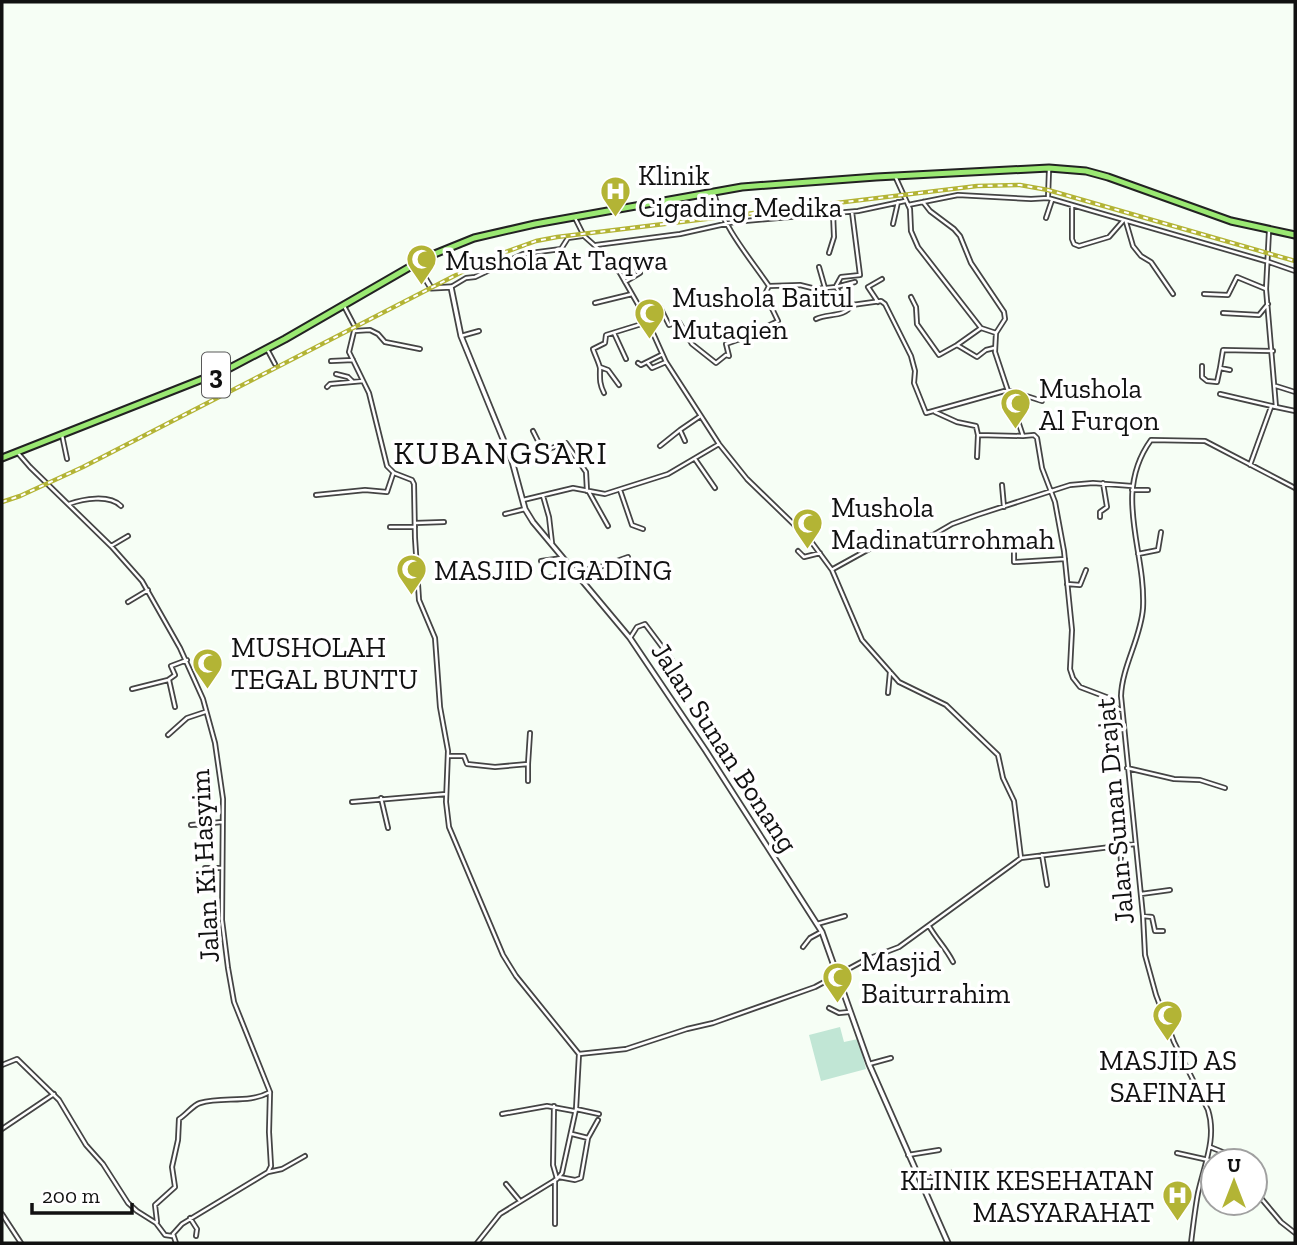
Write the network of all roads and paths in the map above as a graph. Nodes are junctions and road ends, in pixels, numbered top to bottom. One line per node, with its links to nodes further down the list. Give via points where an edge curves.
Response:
1 (1049, 168): 2 (highway, 3); 4 (street); 16 (highway, 3, via 1108,177)
2 (894, 176): 3 (highway, 3); 7 (street)
3 (713, 191): 11 (highway, 3); 14 (street)
4 (1050, 199): 6 (street, via 958,195); 8 (street); 12 (street)
5 (898, 202): 7 (street); 9 (street); 15 (street)
6 (923, 202): 7 (street); 51 (street, via 960,236 971,263 1004,312)
7 (906, 203): 47 (street, via 918,247)
8 (1072, 205): 13 (street); 13 (street, via 1071,232 1079,246 1109,237)
9 (852, 212): 10 (street); 31 (street, via 860,275 841,278)
10 (833, 213): 14 (street); 20 (street)
11 (575, 218): 18 (street); 22 (highway, 3, via 474,238)
12 (1046, 218)
13 (1125, 222): 21 (street); 35 (street, via 1133,246 1151,262)
14 (726, 223): 19 (street); 29 (street)
15 (893, 225)
16 (1269, 230): 17 (highway, 3); 21 (street)
17 (1295, 235)
18 (584, 236): 19 (street); 30 (street, via 568,238 561,249 523,254)
19 (596, 245): 27 (street)
20 (829, 253)
21 (1269, 262): 25 (street); 33 (street)
22 (416, 263): 30 (street, via 431,288); 42 (highway, 3)
23 (634, 264): 27 (street, via 640,273)
24 (819, 267): 32 (street)
25 (1295, 271)
26 (882, 279): 38 (street, via 868,287)
27 (625, 282): 34 (street)
28 (855, 282): 31 (street)
29 (769, 286): 32 (street); 43 (street, via 765,294 778,321 726,344 729,356 718,363 692,344 679,322 669,324)
30 (451, 287): 52 (street, Jalan Sunan Bonang)
31 (836, 287): 32 (street); 41 (street)
32 (825, 288)
33 (1266, 289): 36 (street, via 1237,277 1228,295); 40 (street)
34 (632, 294): 39 (street); 46 (street)
35 (1173, 294)
36 (1205, 294)
37 (911, 297): 53 (street, via 917,324 938,354)
38 (878, 302): 41 (street); 84 (street, via 885,304 911,356 923,409)
39 (595, 303)
40 (1268, 304): 44 (street, via 1259,315); 57 (street)
41 (852, 305): 45 (street, via 841,314)
42 (344, 306): 48 (street); 55 (highway, 3)
43 (660, 307)
44 (1223, 313)
45 (816, 319)
46 (648, 322): 50 (street); 58 (street)
47 (981, 328): 51 (street); 53 (street)
48 (355, 331): 56 (street, via 370,330 385,342); 60 (street, via 349,349)
49 (479, 331): 52 (street)
50 (614, 333): 59 (street); 67 (street, via 593,349)
51 (996, 333): 54 (street)
52 (461, 335): 112 (street, Jalan Sunan Bonang)
53 (957, 345): 54 (street, via 977,356)
54 (995, 348): 76 (street)
55 (267, 349): 64 (street); 88 (highway, 3, via 190,386)
56 (420, 349)
57 (1273, 351): 68 (street, via 1223,350); 74 (street)
58 (661, 355): 62 (street); 63 (street)
59 (626, 359)
60 (352, 360): 61 (street); 72 (street)
61 (331, 361)
62 (648, 362): 63 (street, via 652,368); 65 (street)
63 (666, 362): 85 (street)
64 (275, 363)
65 (638, 363)
66 (1202, 366): 68 (street, via 1201,376 1207,381 1217,382)
67 (600, 367): 73 (street); 78 (street, via 599,384)
68 (1220, 368): 69 (street)
69 (1230, 370)
70 (336, 374): 71 (street)
71 (352, 381): 72 (street); 75 (street)
72 (363, 381): 100 (street, via 387,466)
73 (619, 385)
74 (1276, 386): 77 (street); 82 (street)
75 (327, 387)
76 (1008, 390): 80 (street); 84 (street); 90 (street)
77 (1295, 392)
78 (604, 393)
79 (1220, 394): 81 (street)
80 (1042, 401)
81 (1271, 407): 82 (street); 99 (street)
82 (1276, 407): 83 (street)
83 (1295, 411)
84 (934, 412): 89 (street, via 976,426)
85 (699, 416): 87 (street); 92 (street)
86 (533, 430): 108 (street, via 543,451 566,443 586,472)
87 (680, 430): 91 (street); 93 (street)
88 (62, 435): 94 (highway, 3); 98 (street)
89 (978, 435): 90 (street); 95 (street)
90 (1023, 436): 109 (street, via 1037,436)
91 (685, 441)
92 (719, 444): 97 (street); 130 (street)
93 (660, 446)
94 (17, 452): 96 (highway, 3); 113 (street, Jalan Ki Hasyim)
95 (978, 457)
96 (2, 458)
97 (694, 458): 103 (street); 106 (street, via 668,474)
98 (67, 459)
99 (1250, 465): 104 (street, Jalan Sunan Drajat, via 1200,439 1154,438 1144,452); 105 (street, Jalan Sunan Drajat)
100 (394, 473): 110 (street, via 386,492); 120 (street, via 413,481)
101 (1104, 483): 104 (street); 109 (street); 118 (street, via 1107,507)
102 (1002, 485): 115 (street)
103 (715, 488)
104 (1132, 488): 107 (street); 131 (street, Jalan Sunan Drajat)
105 (1295, 488)
106 (620, 490): 108 (street, via 602,495); 123 (street, via 632,525)
107 (1148, 490)
108 (588, 491): 111 (street, via 568,488); 121 (street)
109 (1051, 491): 115 (street); 134 (street)
110 (316, 495)
111 (543, 496): 112 (street); 126 (street)
112 (523, 500): 116 (street, Jalan Sunan Bonang)
113 (69, 503): 114 (street, via 112,500); 127 (street, Jalan Ki Hasyim)
114 (121, 506)
115 (1004, 508): 136 (street, via 933,535 871,548)
116 (525, 509): 117 (street); 126 (street, Jalan Sunan Bonang)
117 (505, 514)
118 (1100, 517)
119 (444, 522): 120 (street)
120 (415, 525): 122 (street); 155 (street, via 419,600 435,638)
121 (608, 526)
122 (390, 527)
123 (643, 528)
124 (1161, 532): 131 (street, via 1158,550)
125 (128, 536): 127 (street)
126 (552, 543): 133 (street, Jalan Sunan Bonang)
127 (111, 546): 141 (street, Jalan Ki Hasyim)
128 (1000, 546): 134 (street, via 1014,547 1014,562)
129 (799, 551): 130 (street, via 804,557)
130 (820, 553): 136 (street)
131 (1137, 554): 151 (street, Jalan Sunan Drajat, via 1143,607 1122,687)
132 (628, 557): 138 (street)
133 (564, 558): 135 (street); 138 (street, Jalan Sunan Bonang)
134 (1065, 559): 140 (street)
135 (541, 561)
136 (832, 570): 146 (street, via 862,640)
137 (1086, 570): 140 (street, via 1080,585)
138 (575, 572): 139 (street); 143 (street, Jalan Sunan Bonang)
139 (547, 578)
140 (1067, 584): 151 (street, via 1073,678 1080,687 1109,698)
141 (148, 590): 142 (street); 144 (street, Jalan Ki Hasyim)
142 (128, 602)
143 (630, 638): 145 (street, via 645,624); 180 (street, Jalan Sunan Bonang)
144 (187, 660): 147 (street, via 171,666 175,675); 152 (street, Jalan Ki Hasyim)
145 (673, 660)
146 (890, 672): 149 (street); 171 (street, via 912,690 946,705 1000,758 1014,801)
147 (169, 680): 148 (street); 150 (street)
148 (132, 690)
149 (888, 693)
150 (175, 707)
151 (1122, 710): 157 (street, Jalan Sunan Drajat)
152 (205, 712): 154 (street, via 185,719); 163 (street, Jalan Ki Hasyim, via 219,766)
153 (530, 733): 156 (street)
154 (167, 735)
155 (449, 756): 156 (street, via 464,756 467,764 490,767); 160 (street)
156 (528, 764): 158 (street)
157 (1127, 768): 159 (street); 167 (street, Jalan Sunan Drajat)
158 (528, 781)
159 (1225, 788)
160 (446, 794): 161 (street); 189 (street, via 452,835 503,955)
161 (381, 798): 162 (street); 166 (street)
162 (352, 802)
163 (222, 822): 164 (street); 173 (street, Jalan Ki Hasyim)
164 (200, 824): 165 (street); 169 (street)
165 (191, 825)
166 (388, 828)
167 (1135, 844): 168 (street); 177 (street, Jalan Sunan Drajat)
168 (1120, 845): 170 (street); 174 (street)
169 (208, 855)
170 (1042, 855): 171 (street); 175 (street)
171 (1021, 858): 181 (street)
172 (205, 868): 173 (street)
173 (222, 868): 193 (street, Jalan Ki Hasyim, via 222,920 232,996)
174 (1122, 878)
175 (1047, 886)
176 (1170, 890): 177 (street)
177 (1141, 894): 179 (street, Jalan Sunan Drajat)
178 (845, 916): 180 (street)
179 (1143, 916): 182 (street, via 1152,917 1155,931); 203 (street, Jalan Sunan Drajat, via 1144,955 1174,1042 1209,1113)
180 (817, 924): 183 (street, Jalan Sunan Bonang)
181 (929, 926): 185 (street); 186 (street, via 899,947)
182 (1163, 931)
183 (822, 932): 184 (street); 186 (street, Jalan Sunan Bonang)
184 (803, 947)
185 (953, 962)
186 (837, 975): 188 (street, Jalan Sunan Bonang); 189 (street, via 713,1023 626,1049)
187 (829, 1008): 188 (street)
188 (850, 1012): 192 (street, Jalan Sunan Bonang)
189 (579, 1054): 196 (street)
190 (891, 1058): 192 (street)
191 (2, 1065): 194 (street, via 17,1059)
192 (869, 1065): 206 (street, Jalan Sunan Bonang)
193 (270, 1092): 210 (street, Jalan Ki Hasyim); 220 (street, via 261,1097 199,1103 179,1119 172,1167 175,1187 155,1205)
194 (54, 1094): 200 (street); 220 (street, via 128,1203)
195 (554, 1106): 196 (street); 197 (street); 212 (street)
196 (575, 1110): 198 (street); 201 (street)
197 (502, 1114)
198 (599, 1114)
199 (597, 1120): 202 (street)
200 (2, 1129)
201 (572, 1133): 202 (street); 212 (street)
202 (588, 1138): 212 (street, via 581,1178)
203 (1210, 1147)
204 (939, 1150): 206 (street)
205 (1177, 1153): 208 (street)
206 (908, 1155): 211 (street, Jalan Sunan Bonang)
207 (305, 1156): 210 (street)
208 (1199, 1158)
209 (958, 1171): 211 (street)
210 (268, 1172): 218 (street)
211 (917, 1177): 227 (street, Jalan Sunan Bonang)
212 (557, 1179): 215 (street); 219 (street)
213 (506, 1184): 215 (street)
214 (1199, 1191): 228 (street, Jalan Sunan Drajat)
215 (520, 1201): 226 (street, via 496,1218)
216 (1269, 1209): 221 (street)
217 (2, 1213): 224 (street)
218 (190, 1218): 222 (street); 223 (street)
219 (555, 1224)
220 (158, 1225): 222 (street, via 165,1235)
221 (1295, 1233)
222 (172, 1236): 225 (street)
223 (196, 1236)
224 (22, 1243)
225 (176, 1243)
226 (477, 1243)
227 (948, 1243)
228 (1191, 1243)

